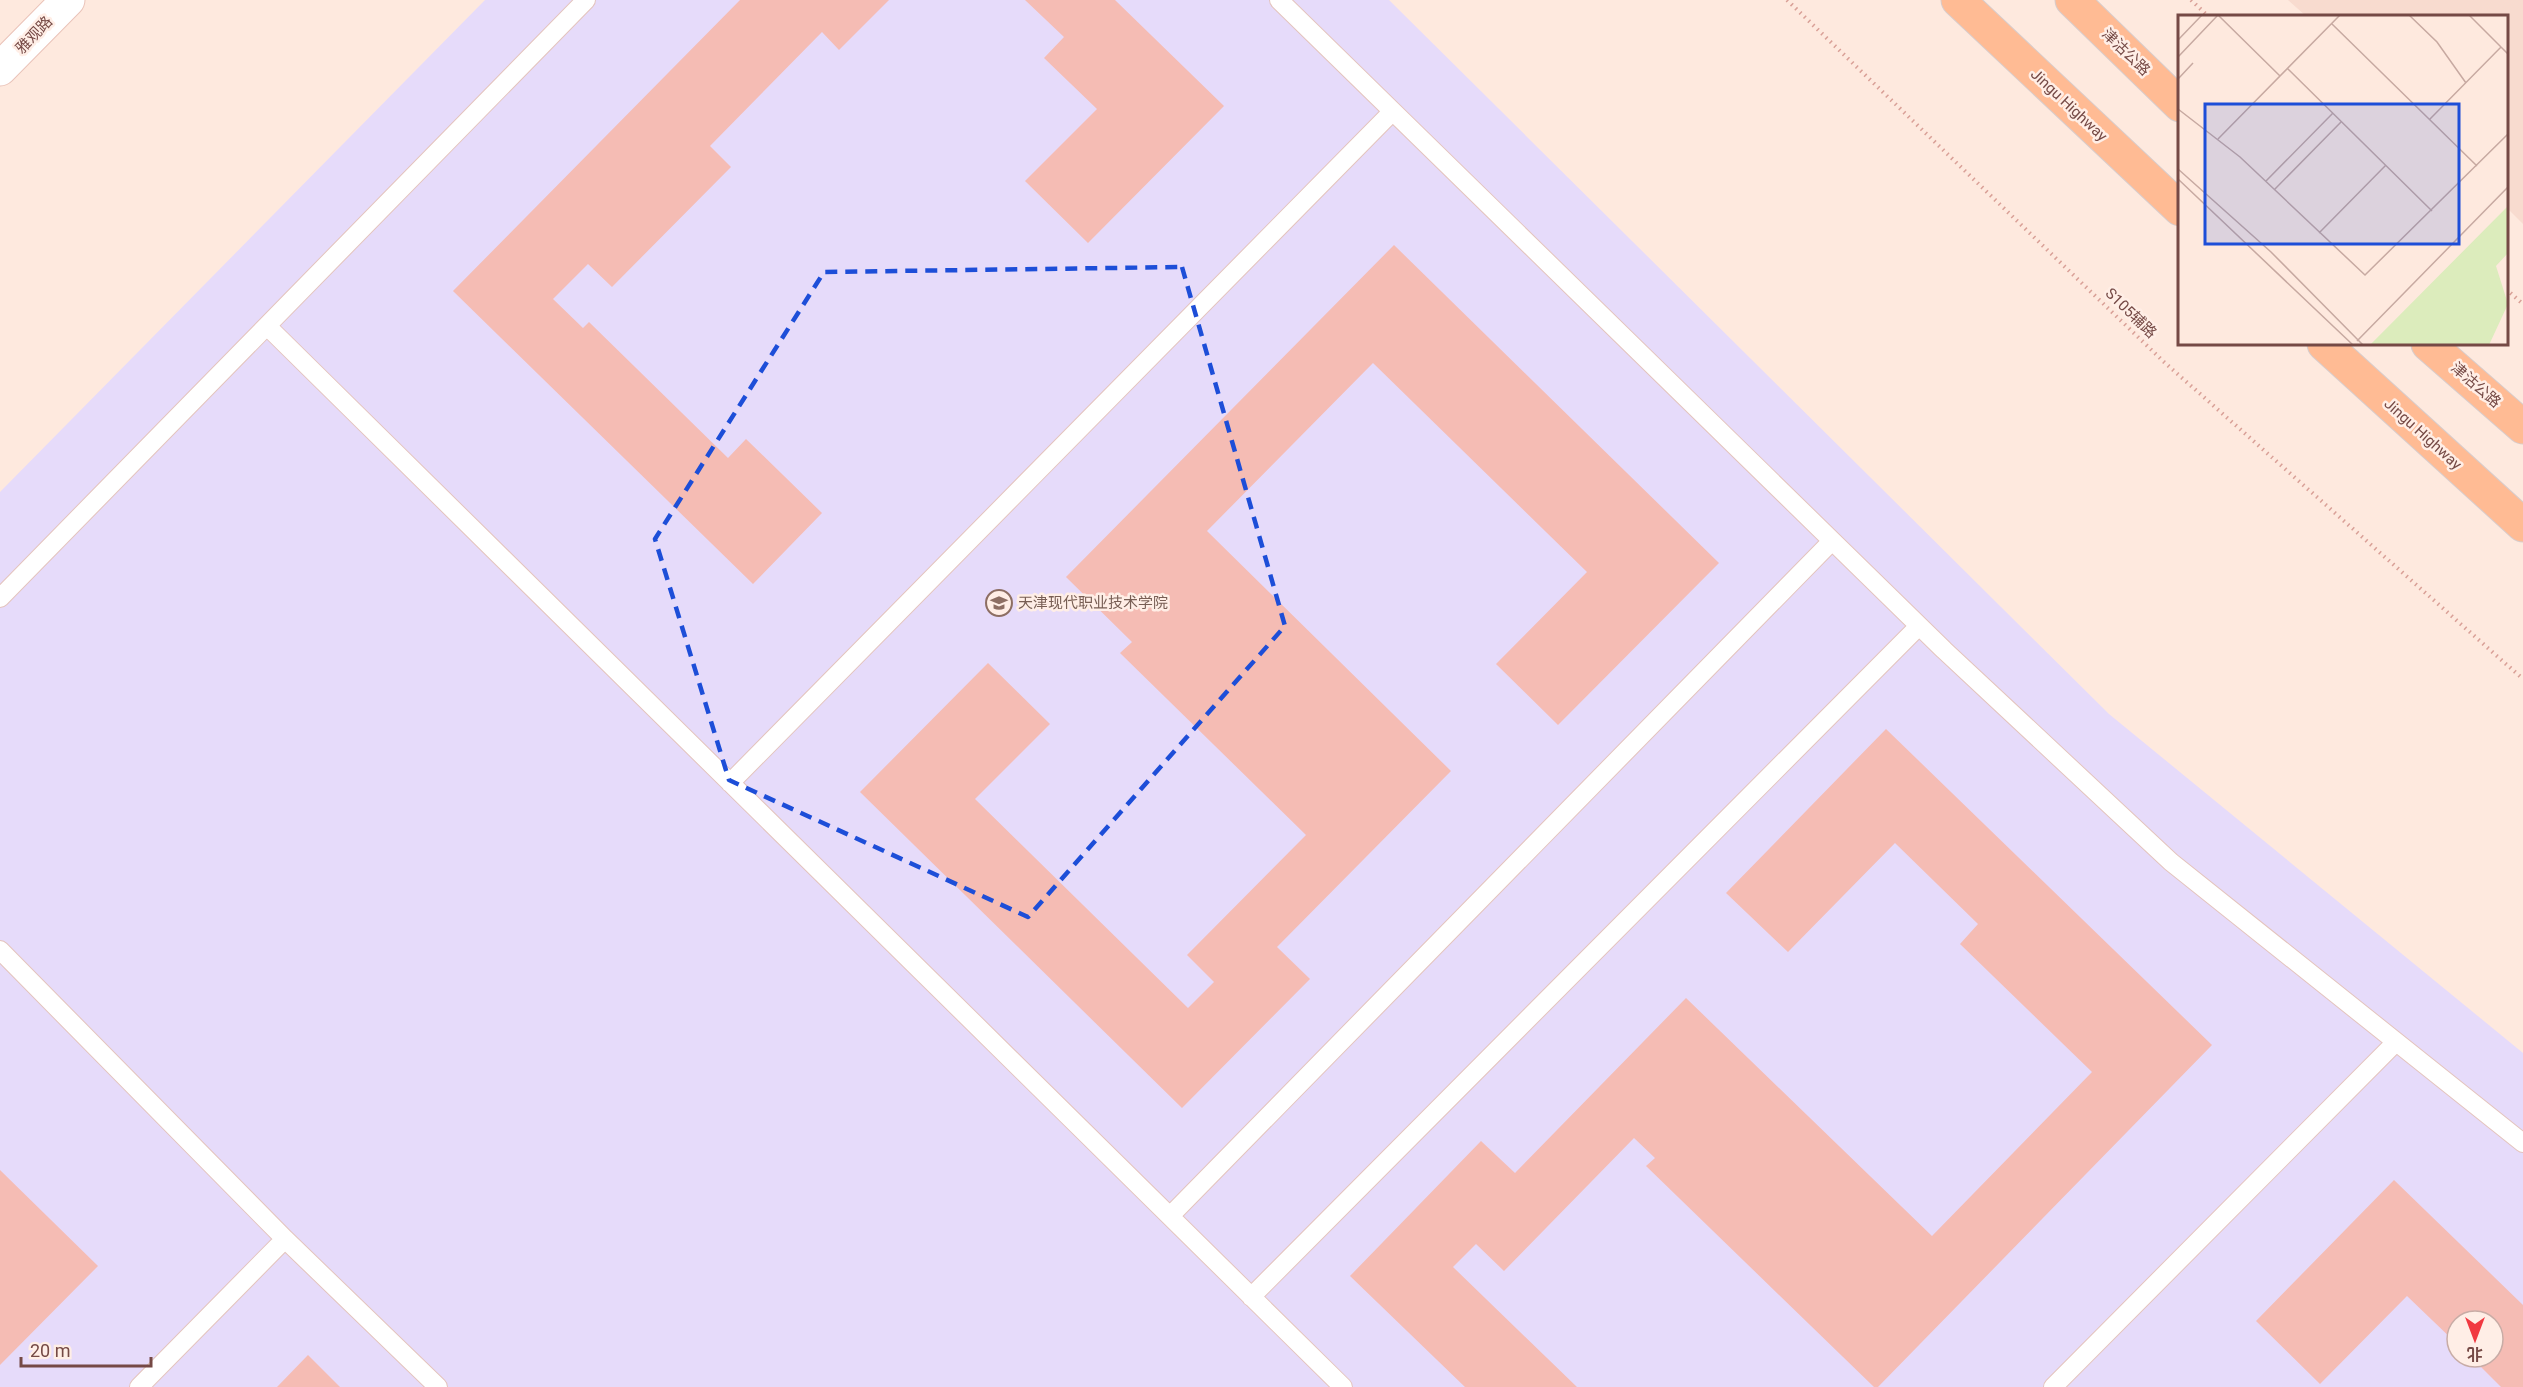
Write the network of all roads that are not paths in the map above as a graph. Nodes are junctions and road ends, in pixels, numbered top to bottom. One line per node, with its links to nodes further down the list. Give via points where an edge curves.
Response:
1 (39, 0): 7 (main road, 雅观路)
2 (68, 0): 8 (main road, 雅观路)
3 (586, 0): 12 (lane)
4 (1279, 0): 10 (lane)
5 (1958, 0): 11 (main road, Jingu Highway)
6 (2072, 0): 9 (main road, 津沽公路)
7 (0, 40)
8 (0, 69)
9 (2178, 103)
10 (1392, 112): 17 (lane); 20 (lane)
11 (2178, 207)
12 (267, 326): 18 (lane); 20 (lane)
13 (2325, 345): 16 (main road, Jingu Highway)
14 (2429, 345): 15 (main road, 津沽公路)
15 (2523, 427)
16 (2523, 525)
17 (1833, 541): 19 (lane); 24 (lane)
18 (0, 598)
19 (1919, 626): 22 (lane, via 2171,862); 26 (lane)
20 (730, 783): 24 (lane)
21 (0, 950): 25 (lane)
22 (2395, 1042): 23 (lane); 30 (lane)
23 (2523, 1143)
24 (1170, 1216): 26 (lane)
25 (285, 1239): 27 (lane); 28 (lane)
26 (1251, 1297): 29 (lane)
27 (139, 1387)
28 (438, 1387)
29 (1343, 1387)
30 (2053, 1387)

